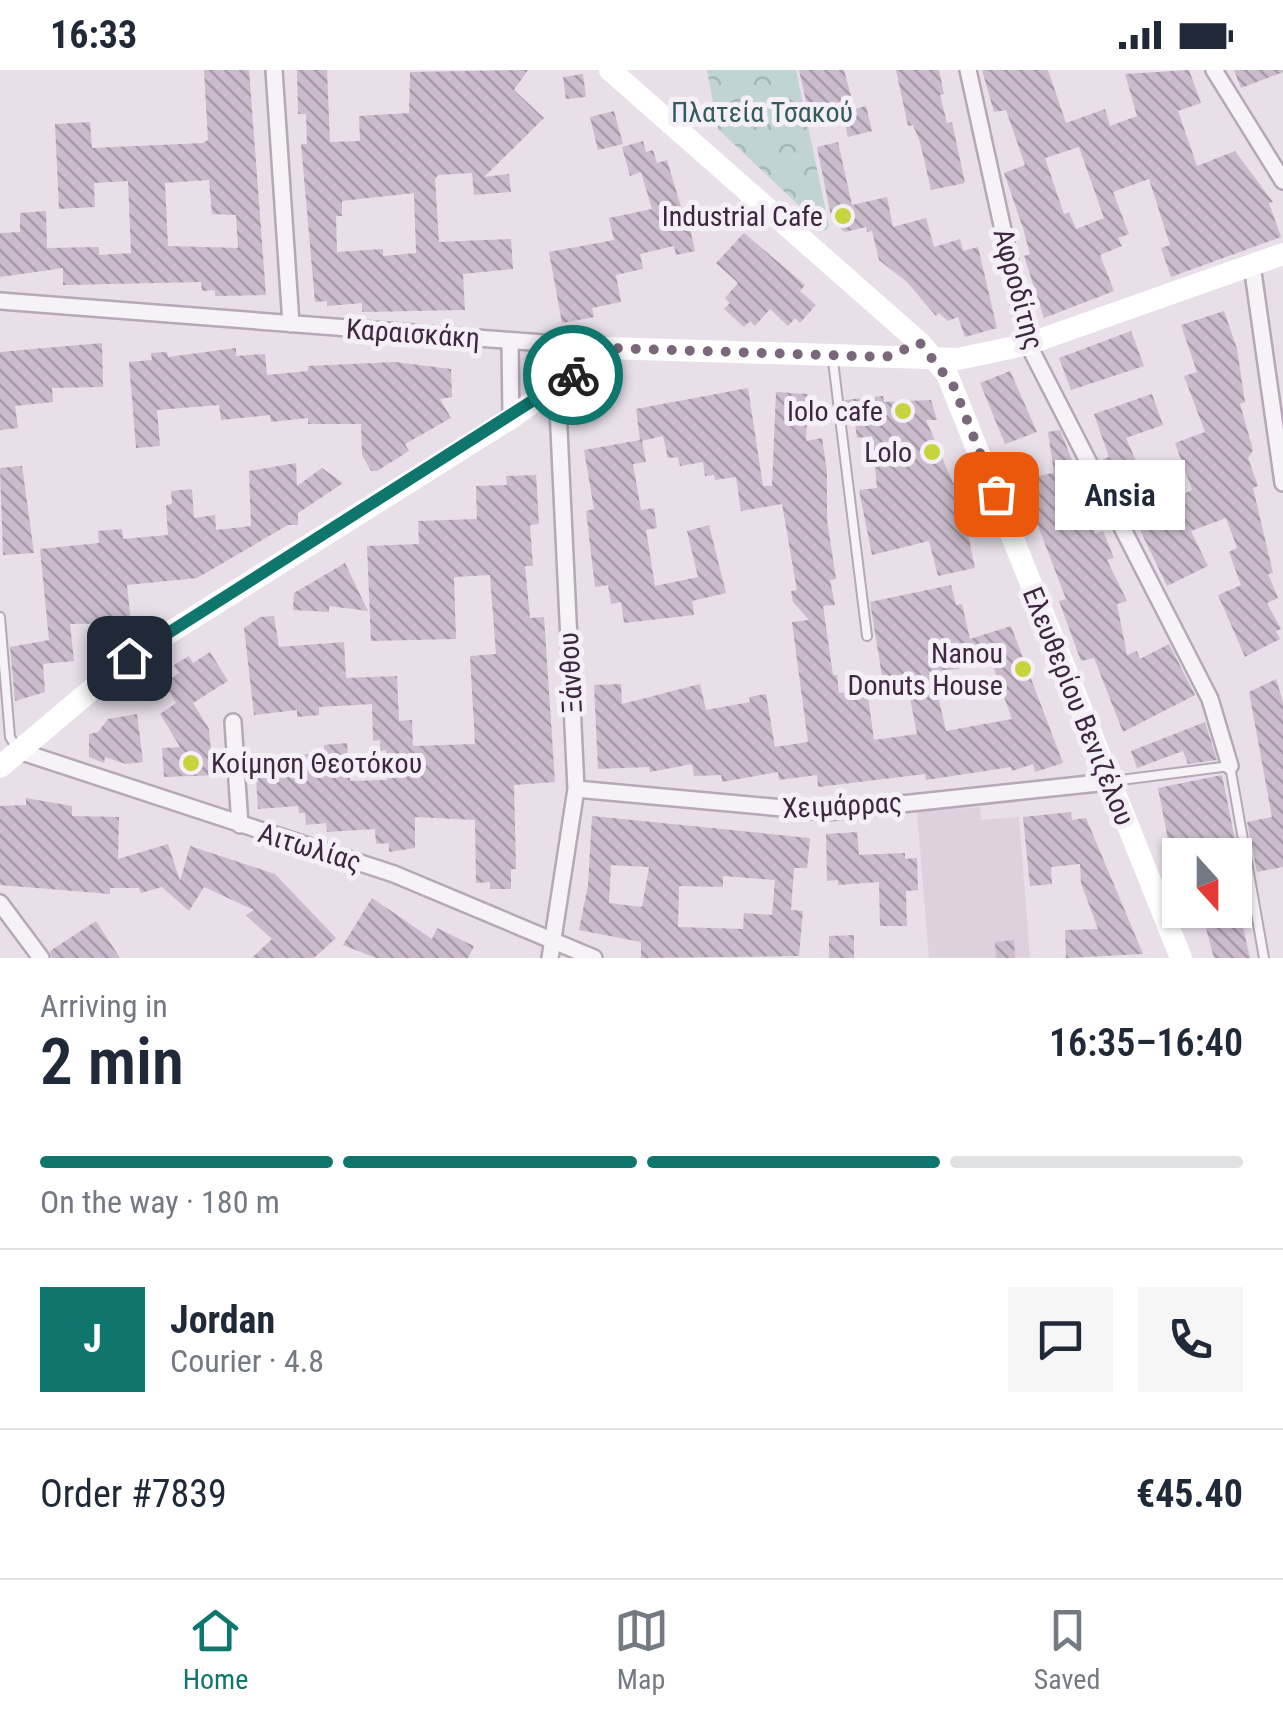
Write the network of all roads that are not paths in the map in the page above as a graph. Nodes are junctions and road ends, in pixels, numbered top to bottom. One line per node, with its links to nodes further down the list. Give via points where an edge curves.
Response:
1 (274, 70): 9 (street)
2 (610, 70): 13 (street, Ελευθερίου Βενιζέλου)
3 (968, 70): 11 (street, Αφροδίτης)
4 (1214, 70): 5 (street)
5 (1283, 181)
6 (1283, 254): 7 (street, Καραισκάκη)
7 (1252, 264): 11 (street, Καραισκάκη); 16 (street)
8 (0, 301): 9 (street, Καραισκάκη)
9 (291, 324): 10 (street, Καραισκάκη)
10 (510, 341): 12 (street, Καραισκάκη); 17 (street)
11 (1028, 344): 13 (street, Καραισκάκη); 24 (street, Αφροδίτης, via 1210,700)
12 (608, 348): 14 (street, Καραισκάκη); 15 (street)
13 (928, 351): 14 (street, Καραισκάκη); 25 (street, Ελευθερίου Βενιζέλου, via 954,387)
14 (832, 356): 20 (lane)
15 (557, 387): 17 (street); 26 (street, Ξάνθου)
16 (1278, 395): 18 (street)
17 (510, 418): 22 (street, via 129,658)
18 (1283, 482)
19 (0, 617): 22 (lane, via 10,737)
20 (867, 636)
21 (232, 722): 27 (street)
22 (19, 751): 23 (street); 27 (street, Αιτωλίας)
23 (0, 766)
24 (1230, 766): 25 (lane); 34 (lane)
25 (1108, 782): 26 (street, Χειμάρρας, via 826,812); 33 (street, Ελευθερίου Βενιζέλου)
26 (576, 789): 29 (street, Ξάνθου)
27 (240, 825): 29 (street, Αιτωλίας, via 394,874)
28 (0, 903): 30 (street)
29 (554, 940): 31 (street, Ξάνθου); 32 (street, Αιτωλίας)
30 (41, 958)
31 (550, 958)
32 (594, 958)
33 (1181, 958)
34 (1264, 958)

